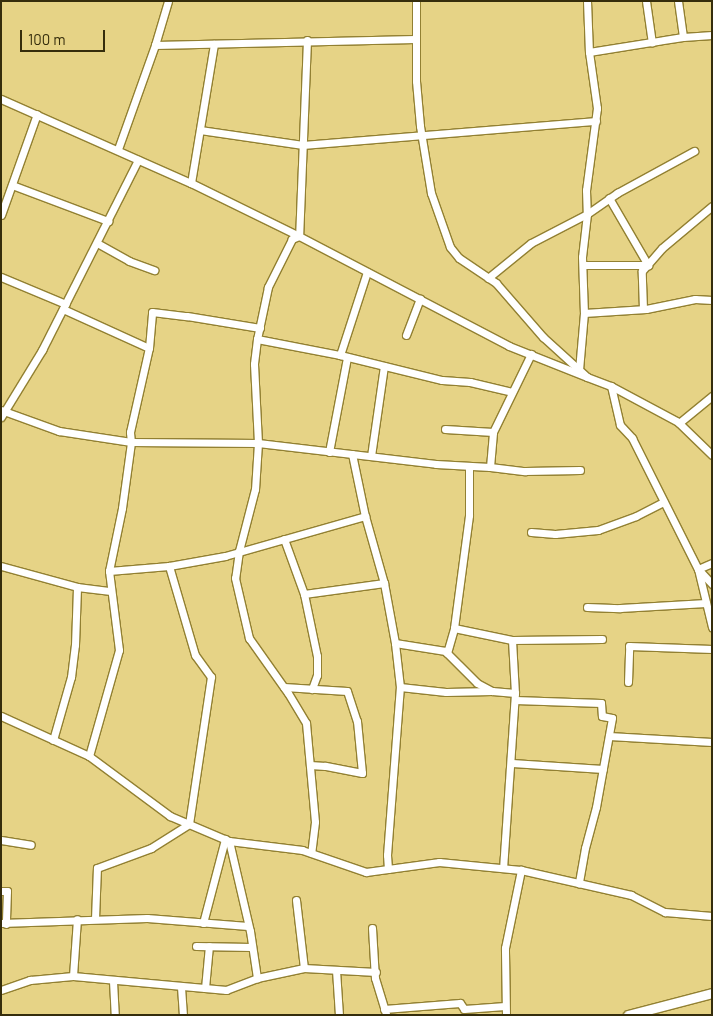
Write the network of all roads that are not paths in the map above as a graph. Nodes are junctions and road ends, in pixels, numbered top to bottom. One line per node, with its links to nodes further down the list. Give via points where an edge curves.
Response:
1 (168, 1): 12 (street)
2 (416, 1): 8 (street)
3 (588, 1): 13 (street)
4 (646, 1): 10 (street)
5 (678, 1): 7 (street)
6 (712, 35): 7 (street)
7 (683, 37): 10 (street)
8 (415, 39): 9 (street); 18 (street)
9 (306, 40): 11 (street); 19 (street)
10 (652, 43): 13 (street)
11 (214, 44): 12 (street); 17 (street)
12 (155, 45): 20 (street)
13 (590, 52): 16 (street)
14 (1, 99): 15 (street)
15 (37, 114): 20 (street); 24 (street)
16 (596, 121): 18 (street); 27 (street, via 586,190)
17 (200, 130): 19 (street); 23 (street)
18 (422, 134): 19 (street); 37 (street, via 432,193 450,248)
19 (304, 145): 30 (street)
20 (118, 149): 22 (street)
21 (694, 151): 25 (street)
22 (138, 160): 23 (street); 29 (street)
23 (191, 183): 30 (street)
24 (12, 185): 28 (street); 29 (street)
25 (609, 198): 27 (street); 33 (street)
26 (712, 206): 33 (street, via 662,248)
27 (587, 214): 32 (street); 37 (street, via 531,243)
28 (1, 215)
29 (108, 221): 31 (street)
30 (299, 236): 35 (street); 43 (street, via 292,239 268,287)
31 (97, 243): 34 (street, via 129,261); 40 (street)
32 (583, 265): 33 (street); 42 (street)
33 (648, 265): 41 (street, via 642,271)
34 (154, 270)
35 (367, 272): 38 (street); 48 (street)
36 (1, 277): 40 (street)
37 (488, 278): 50 (street)
38 (420, 300): 44 (street); 47 (street)
39 (712, 300): 41 (street, via 695,299)
40 (64, 307): 46 (street); 55 (street, via 42,350)
41 (643, 309): 42 (street)
42 (584, 313): 50 (street)
43 (260, 328): 45 (street); 46 (street, via 152,312)
44 (406, 334)
45 (257, 339): 48 (street); 60 (street, via 254,364)
46 (149, 348): 59 (street, via 130,432)
47 (531, 354): 51 (street); 53 (street)
48 (344, 356): 49 (street); 61 (street)
49 (384, 366): 53 (street); 63 (street)
50 (579, 370): 51 (street)
51 (587, 377): 52 (street)
52 (611, 386): 56 (street); 68 (street, via 620,425 632,438)
53 (512, 392): 58 (street)
54 (712, 396): 56 (street)
55 (2, 413): 59 (street, via 59,431)
56 (679, 423): 64 (street)
57 (445, 429): 58 (street)
58 (493, 432): 66 (street)
59 (131, 442): 60 (street); 77 (street)
60 (258, 444): 61 (street); 72 (street, via 255,489)
61 (329, 452): 62 (street)
62 (352, 454): 63 (street); 69 (street)
63 (371, 456): 65 (street)
64 (712, 456)
65 (469, 466): 66 (street); 86 (street, via 469,515)
66 (490, 467): 67 (street)
67 (580, 470)
68 (664, 502): 70 (street, via 598,530 556,534); 76 (street)
69 (365, 516): 71 (street); 78 (street)
70 (531, 532)
71 (284, 539): 72 (street); 82 (street)
72 (239, 551): 75 (street); 93 (street, via 236,578 249,638)
73 (712, 563): 76 (street)
74 (1, 566): 80 (street)
75 (169, 566): 77 (street); 106 (street, via 195,655 211,676)
76 (698, 569): 79 (street); 83 (street)
77 (109, 570): 81 (street)
78 (384, 583): 82 (street); 89 (street)
79 (712, 584)
80 (77, 587): 81 (street); 100 (street, via 71,677)
81 (111, 591): 102 (street, via 118,650)
82 (304, 594): 95 (street, via 318,664)
83 (706, 603): 84 (street); 85 (street)
84 (587, 607)
85 (712, 627)
86 (454, 628): 88 (street); 91 (street)
87 (602, 639): 88 (street)
88 (512, 640): 97 (street)
89 (395, 643): 91 (street); 94 (street)
90 (712, 649): 92 (street, via 629,646)
91 (447, 653): 96 (street, via 477,683)
92 (628, 682)
93 (284, 687): 95 (street); 104 (street, via 306,723)
94 (400, 687): 96 (street, via 446,692); 112 (street)
95 (312, 689): 104 (street, via 347,691 357,721 362,773)
96 (492, 691): 97 (street)
97 (515, 697): 99 (street, via 601,703 602,716 612,718); 103 (street)
98 (1, 716): 100 (street)
99 (609, 736): 101 (street); 105 (street)
100 (52, 740): 102 (street)
101 (712, 742)
102 (89, 756): 106 (street, via 170,816)
103 (512, 763): 105 (street); 111 (street)
104 (310, 766): 110 (street, via 315,822)
105 (604, 769): 114 (street, via 584,848)
106 (189, 824): 108 (street); 119 (street, via 151,848 96,868)
107 (1, 840): 109 (street)
108 (227, 840): 110 (street); 120 (street); 122 (street)
109 (31, 845)
110 (311, 853): 112 (street, via 366,872)
111 (503, 867): 112 (street, via 439,862); 113 (street)
112 (388, 869)
113 (521, 870): 114 (street); 137 (street, via 505,948)
114 (579, 883): 117 (street, via 631,895 665,912)
115 (1, 890): 121 (street, via 8,891)
116 (296, 900): 127 (street)
117 (712, 916)
118 (77, 919): 119 (street); 121 (street); 130 (street)
119 (95, 919): 120 (street, via 147,918)
120 (202, 923): 122 (street)
121 (3, 924)
122 (248, 926): 126 (street)
123 (372, 928): 129 (street)
124 (196, 946): 125 (street)
125 (209, 946): 126 (street); 134 (street)
126 (251, 947): 131 (street)
127 (304, 968): 128 (street); 131 (street)
128 (336, 970): 129 (street); 141 (street)
129 (376, 972): 138 (street)
130 (73, 976): 132 (street); 135 (street, via 30,980)
131 (257, 978): 134 (street, via 226,990)
132 (113, 982): 133 (street); 139 (street)
133 (181, 986): 134 (street); 140 (street)
134 (205, 988)
135 (1, 990)
136 (712, 993): 143 (street)
137 (505, 1006): 138 (street, via 464,1009 460,1003); 142 (street)
138 (385, 1012)
139 (115, 1015)
140 (182, 1015)
141 (339, 1015)
142 (506, 1015)
143 (628, 1015)

